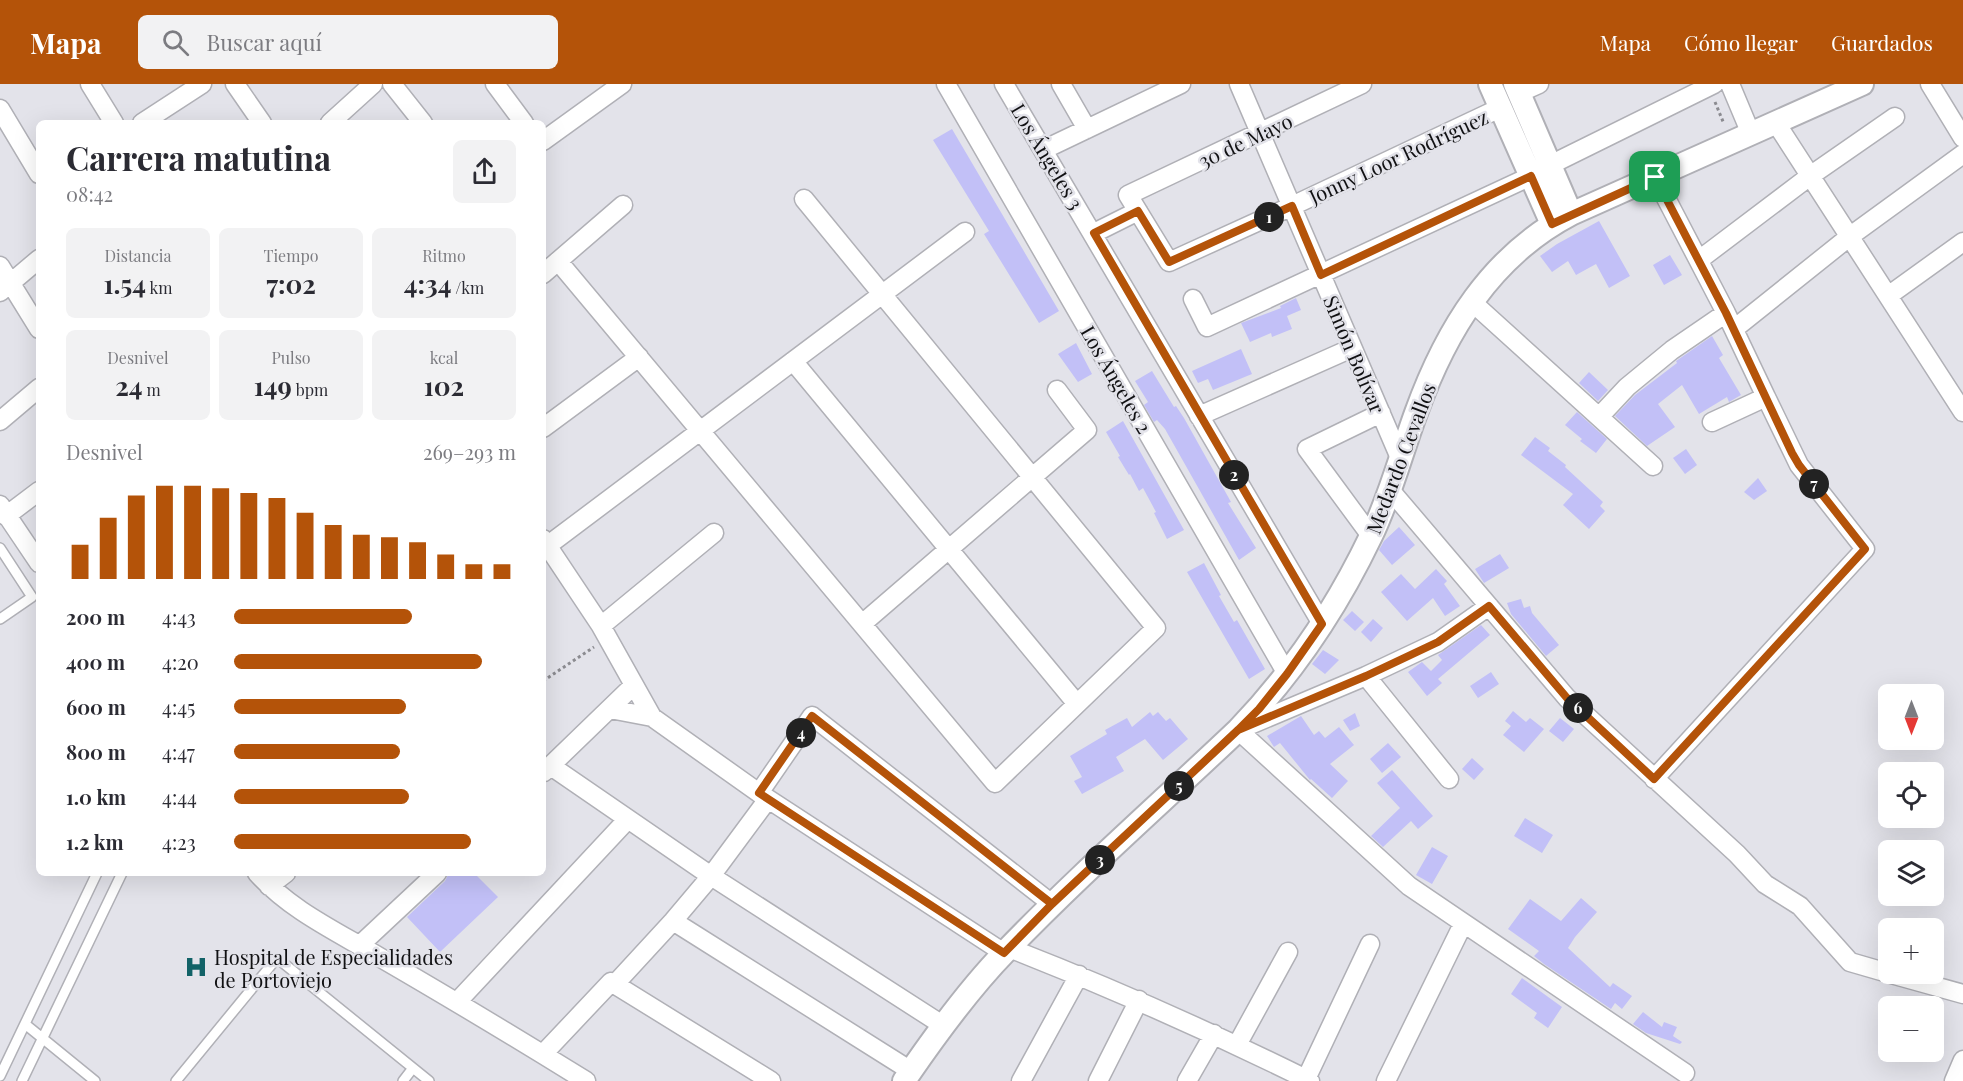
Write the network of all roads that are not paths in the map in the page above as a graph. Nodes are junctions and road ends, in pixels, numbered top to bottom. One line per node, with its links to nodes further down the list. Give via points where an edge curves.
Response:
1 (90, 84): 24 (street)
2 (202, 84): 25 (street)
3 (235, 84): 26 (street)
4 (372, 84): 27 (street)
5 (392, 84): 28 (street)
6 (495, 84): 29 (street)
7 (622, 84): 20 (street)
8 (946, 84): 95 (street, Los Ángeles 2)
9 (1004, 84): 36 (street, Los Ángeles 3)
10 (1061, 84): 31 (street)
11 (1181, 84): 31 (street)
12 (1239, 84): 32 (street, Simón Bolívar)
13 (1362, 84): 32 (street, 30 de Mayo)
14 (1490, 84): 21 (street)
15 (1730, 84): 33 (street)
16 (1862, 84): 30 (street, Medardo Cevallos)
17 (1930, 84): 35 (street)
18 (1711, 85): 39 (street)
19 (1524, 87): 39 (street)
20 (598, 91): 34 (street)
21 (1500, 108): 39 (street); 45 (street, Jonny Loor Rodríguez)
22 (0, 109): 38 (street)
23 (1895, 117): 40 (street)
24 (112, 120)
25 (147, 120)
26 (260, 120)
27 (333, 120)
28 (421, 120)
29 (522, 120)
30 (1776, 123): 33 (street, Medardo Cevallos); 40 (street)
31 (1087, 129): 36 (street)
32 (1260, 133): 43 (street, 30 de Mayo); 45 (street, Simón Bolívar)
33 (1751, 134): 41 (street, Medardo Cevallos)
34 (546, 138)
35 (1963, 138)
36 (1043, 150): 48 (street, Los Ángeles 3)
37 (1963, 154): 49 (street)
38 (36, 169)
39 (1540, 171): 46 (street); 56 (street)
40 (1810, 176): 49 (street); 51 (street)
41 (1655, 177): 46 (street, Medardo Cevallos); 51 (street)
42 (804, 199): 58 (street)
43 (1133, 203): 45 (street, Jonny Loor Rodríguez, via 1169,262); 48 (street, 30 de Mayo)
44 (623, 205): 52 (street)
45 (1292, 206): 56 (street, Simón Bolívar)
46 (1562, 219): 61 (street, Medardo Cevallos, via 1503,263)
47 (965, 232): 58 (street)
48 (1094, 233): 72 (street, Los Ángeles 3)
49 (1849, 237): 59 (street); 62 (street)
50 (1963, 242): 59 (street)
51 (1699, 260): 62 (street)
52 (558, 261): 55 (street); 65 (street)
53 (36, 262): 57 (street)
54 (0, 266): 57 (street)
55 (546, 271)
56 (1321, 275): 60 (street, via 1207,327); 64 (street, Simón Bolívar)
57 (5, 288): 63 (street)
58 (882, 294): 66 (street); 79 (street)
59 (1888, 296): 70 (street)
60 (1193, 299)
61 (1472, 302): 73 (street); 77 (street, Medardo Cevallos, via 1437,363)
62 (1730, 321): 69 (street); 73 (street, via 1672,350 1627,387)
63 (36, 325)
64 (1352, 348): 71 (street, Simón Bolívar); 72 (street)
65 (639, 357): 76 (street); 92 (street)
66 (793, 361): 85 (street); 88 (street)
67 (1057, 390): 79 (street, via 1087,430)
68 (36, 391): 74 (street)
69 (1766, 397): 75 (street); 104 (street, via 1799,465 1865,549)
70 (1963, 412)
71 (1381, 413): 77 (street, Simón Bolívar); 84 (street, via 1306,449)
72 (1199, 416): 93 (street, Los Ángeles 3)
73 (1599, 417): 78 (street)
74 (0, 421)
75 (1712, 422)
76 (546, 426)
77 (1400, 458): 80 (street, Medardo Cevallos)
78 (1653, 466)
79 (1032, 477): 88 (street); 98 (street, via 1156,628)
80 (1391, 491): 84 (street, Medardo Cevallos); 90 (street)
81 (36, 493): 82 (street)
82 (3, 511): 89 (street)
83 (714, 533): 94 (street)
84 (1371, 536): 93 (street, Medardo Cevallos)
85 (546, 543)
86 (546, 547): 94 (street)
87 (0, 548): 91 (lane, via 32,597)
88 (949, 549): 92 (street); 98 (street)
89 (36, 559)
90 (1489, 606): 96 (street, via 1438,642); 104 (street, via 1567,698)
91 (0, 619)
92 (862, 624): 98 (street, via 995,783)
93 (1322, 624): 95 (street, Medardo Cevallos)
94 (605, 632): 97 (street)
95 (1287, 674): 101 (street, Medardo Cevallos)
96 (1366, 676): 101 (street); 103 (street)
97 (634, 685): 99 (street); 100 (street)
98 (1077, 704)
99 (610, 709): 100 (street); 102 (street)
100 (652, 717): 105 (street)
101 (1238, 730): 112 (street, Medardo Cevallos); 114 (street, via 1409,886)
102 (547, 770): 106 (street)
103 (1449, 779)
104 (1654, 779): 119 (street, via 1765,884 1800,906 1850,962)
105 (764, 796): 110 (street); 112 (street, via 812,716); 117 (street)
106 (628, 819): 110 (street); 125 (street)
107 (97, 876): 126 (lane)
108 (121, 876): 129 (lane)
109 (434, 876): 116 (street)
110 (711, 876): 113 (street); 127 (street)
111 (263, 880): 116 (street, via 306,915)
112 (1052, 904): 117 (street, Medardo Cevallos)
113 (673, 921): 121 (street); 137 (street)
114 (1463, 924): 135 (street); 149 (street)
115 (1370, 944): 138 (street)
116 (360, 945): 125 (street)
117 (1007, 950): 120 (street); 127 (street, Medardo Cevallos)
118 (1288, 952): 130 (street)
119 (1878, 970)
120 (1079, 975): 124 (street); 146 (street)
121 (615, 984): 131 (street, via 611,982); 145 (street)
122 (1928, 984): 123 (street)
123 (1963, 994)
124 (1139, 1000): 128 (street); 147 (street)
125 (457, 1002): 131 (street)
126 (25, 1024): 129 (lane); 136 (lane)
127 (944, 1026): 137 (street, Medardo Cevallos)
128 (1214, 1034): 130 (street); 148 (street)
129 (42, 1037): 139 (lane); 140 (lane)
130 (1237, 1045): 134 (street)
131 (543, 1054): 144 (street)
132 (1963, 1060): 150 (street)
133 (413, 1068): 141 (lane, via 277,958); 142 (lane); 143 (lane)
134 (1272, 1073): 138 (street)
135 (1685, 1073)
136 (0, 1076)
137 (907, 1076)
138 (1308, 1080)
139 (22, 1081)
140 (96, 1081)
141 (176, 1081)
142 (403, 1081)
143 (429, 1081)
144 (586, 1081)
145 (771, 1081)
146 (1021, 1081)
147 (1098, 1081)
148 (1187, 1081)
149 (1386, 1081)
150 (1954, 1081)

